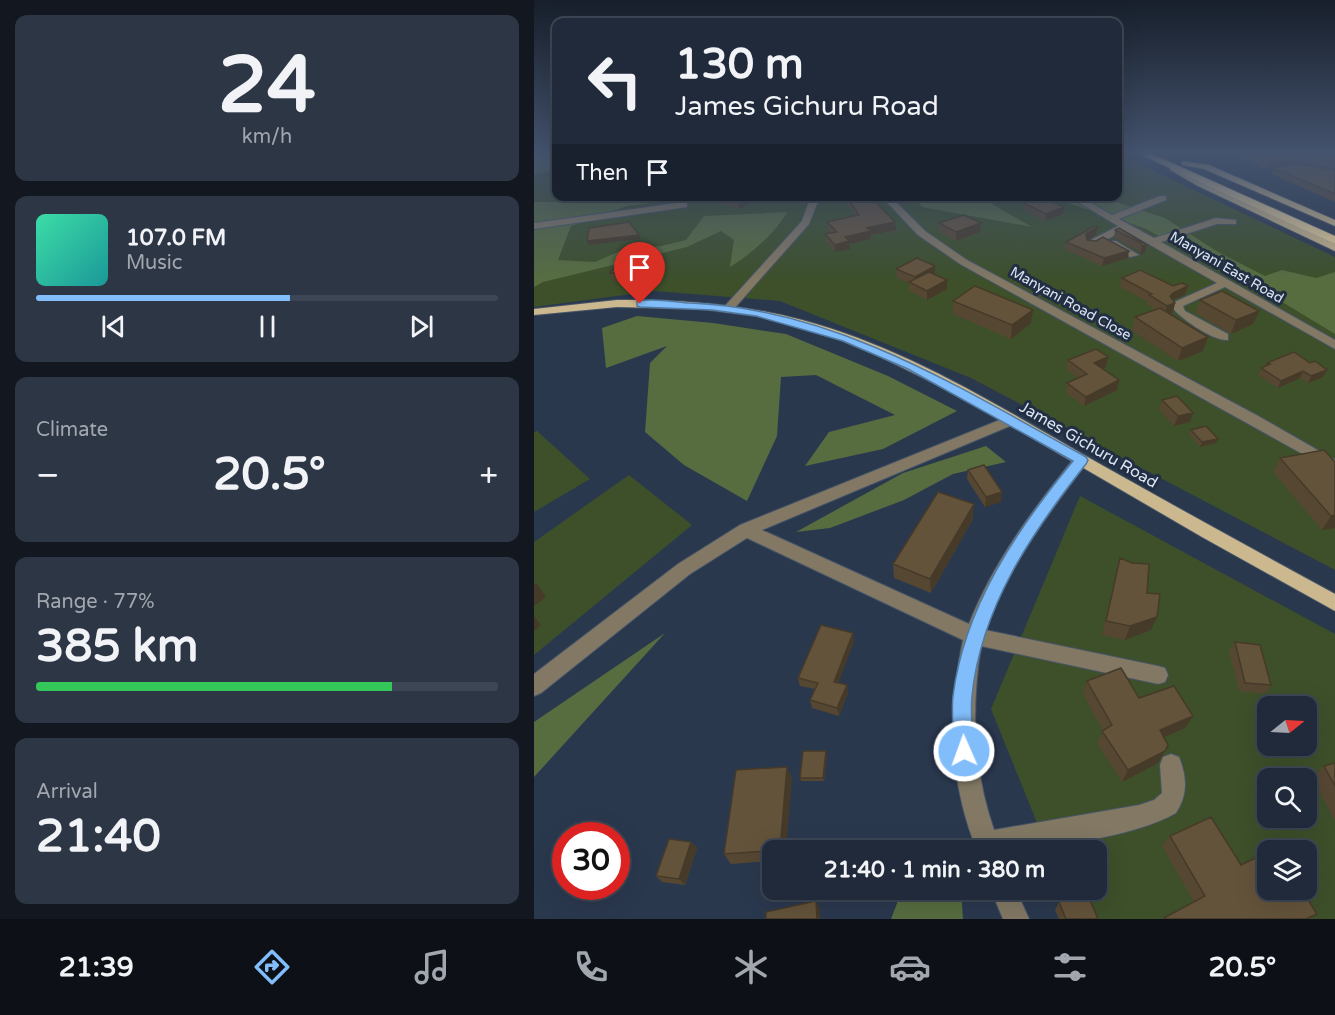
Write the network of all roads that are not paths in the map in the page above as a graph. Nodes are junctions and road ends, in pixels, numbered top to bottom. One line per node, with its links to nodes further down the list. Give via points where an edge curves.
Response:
1 (1226, 196): 21 (main road)
2 (1239, 196): 10 (highway)
3 (1248, 196): 10 (highway)
4 (1273, 196): 13 (main road)
5 (1163, 198): 11 (street)
6 (814, 201): 24 (street, via 806,222)
7 (890, 201): 30 (street, Manyani Road Close, via 912,226 959,261)
8 (1081, 201): 11 (street, Manyani East Road)
9 (684, 205): 14 (street)
10 (1289, 217): 16 (highway); 18 (highway)
11 (1112, 219): 15 (street, Manyani East Road)
12 (1233, 222): 19 (street, via 1216,221)
13 (1335, 223)
14 (534, 226)
15 (1125, 226): 17 (street); 19 (street, Manyani East Road)
16 (1335, 234)
17 (1102, 238): 20 (street); 22 (street)
18 (1335, 240)
19 (1153, 242): 23 (street, Manyani East Road)
20 (1091, 243)
21 (1335, 248)
22 (1134, 255)
23 (1225, 283): 26 (street, via 1176,305 1181,313); 27 (street, Manyani East Road)
24 (728, 309): 25 (main road, James Gichuru Road, via 640,304); 28 (main road, James Gichuru Road, via 757,313 846,338 912,367)
25 (534, 312)
26 (1224, 337)
27 (1335, 345)
28 (1012, 420): 29 (main road, James Gichuru Road); 31 (street)
29 (1081, 460): 32 (main road, James Gichuru Road); 33 (street, via 1043,508 1002,573)
30 (1335, 467)
31 (746, 530): 33 (street); 35 (street, via 684,569)
32 (1335, 603)
33 (974, 636): 34 (street); 37 (street, via 962,697 965,769)
34 (1158, 675)
35 (534, 686)
36 (1171, 765): 38 (street, via 1175,784 1166,808)
37 (986, 840)
38 (1022, 840)
39 (1007, 900): 40 (street)
40 (1013, 918)

